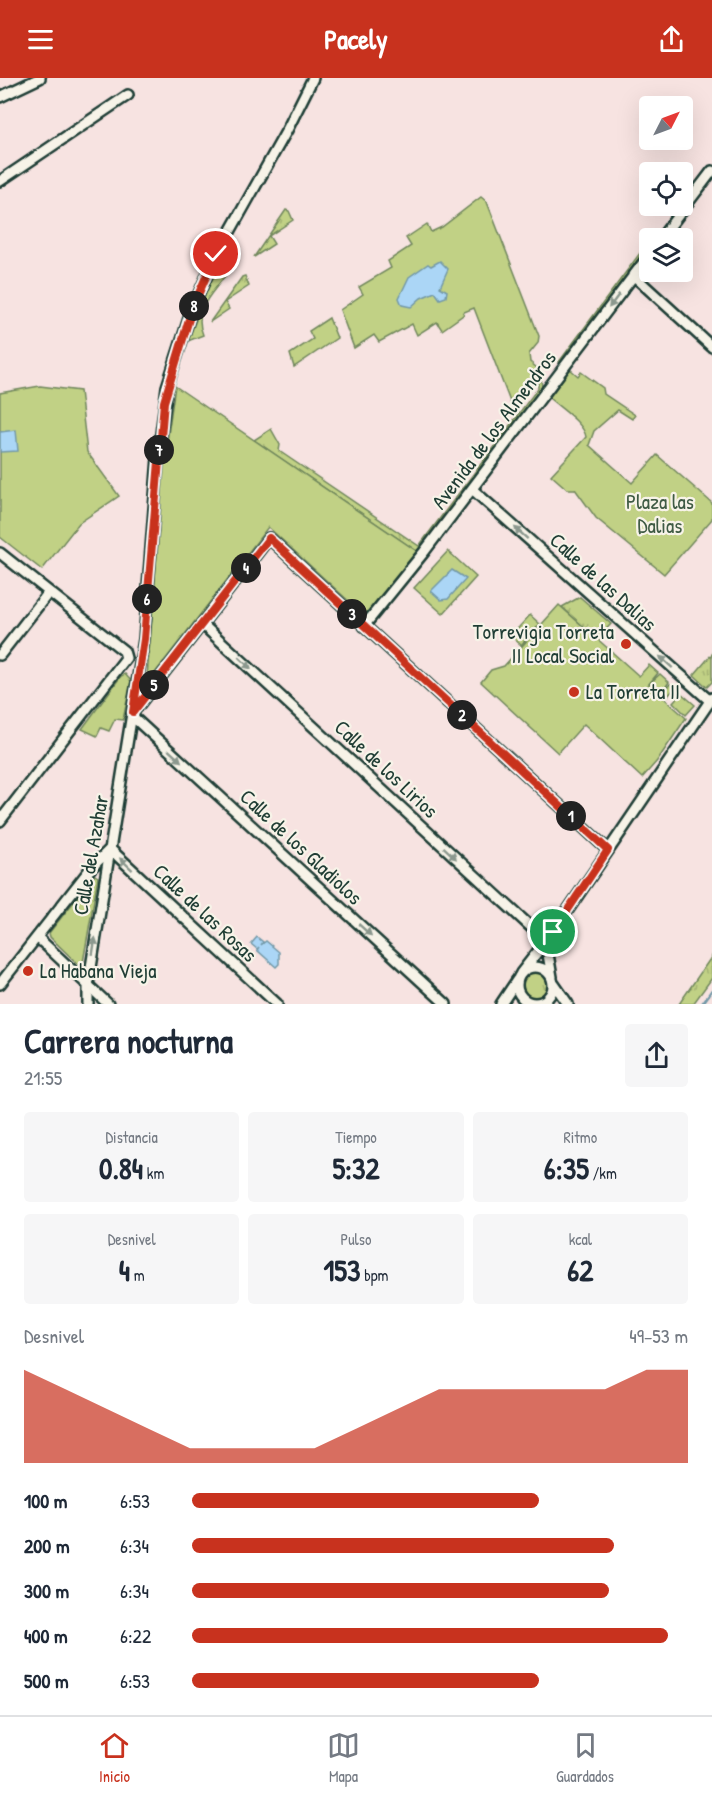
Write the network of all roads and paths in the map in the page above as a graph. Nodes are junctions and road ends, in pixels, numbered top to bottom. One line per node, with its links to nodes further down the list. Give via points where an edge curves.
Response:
1 (40, 78): 4 (street)
2 (313, 78): 18 (street, Calle del Azahar, via 214,260 192,309 167,387)
3 (128, 95): 6 (street)
4 (0, 97)
5 (712, 171): 7 (street)
6 (0, 182)
7 (669, 228)
8 (639, 268): 9 (street, Avenida de los Almendros)
9 (633, 275): 10 (street); 11 (street, Avenida de los Almendros, one-way to 11)
10 (712, 347)
11 (472, 489): 15 (street, Avenida de los Almendros); 19 (street, Calle de las Dalias, one-way to 11)
12 (0, 553): 13 (street)
13 (49, 592): 16 (street); 17 (street, via 124,651)
14 (202, 624): 15 (street, via 269,538); 20 (street); 26 (street, Calle de los Lirios, one-way to 26)
15 (364, 626): 23 (street)
16 (0, 655)
17 (123, 665): 18 (street); 21 (street)
18 (139, 672): 20 (street, Calle del Azahar)
19 (711, 700): 23 (street)
20 (133, 714): 22 (street, Calle del Azahar); 36 (street, Calle de los Gladiolos, one-way to 36)
21 (0, 821)
22 (110, 849): 25 (street); 30 (street, Calle del Azahar, one-way to 22); 35 (street, Calle de las Rosas, one-way to 22)
23 (608, 850): 24 (street)
24 (553, 932): 26 (street); 28 (street, via 548,954)
25 (37, 937): 29 (street); 30 (street)
26 (545, 940): 27 (street)
27 (519, 976): 28 (street, via 530,967 542,967); 31 (street, via 519,994); 37 (street)
28 (553, 982): 32 (street); 39 (street)
29 (0, 984)
30 (88, 986): 33 (street, Calle del Azahar); 34 (street)
31 (528, 1002): 32 (street); 38 (street)
32 (542, 1003)
33 (88, 1004)
34 (108, 1004)
35 (277, 1004)
36 (446, 1004)
37 (501, 1004)
38 (514, 1004)
39 (568, 1004)

